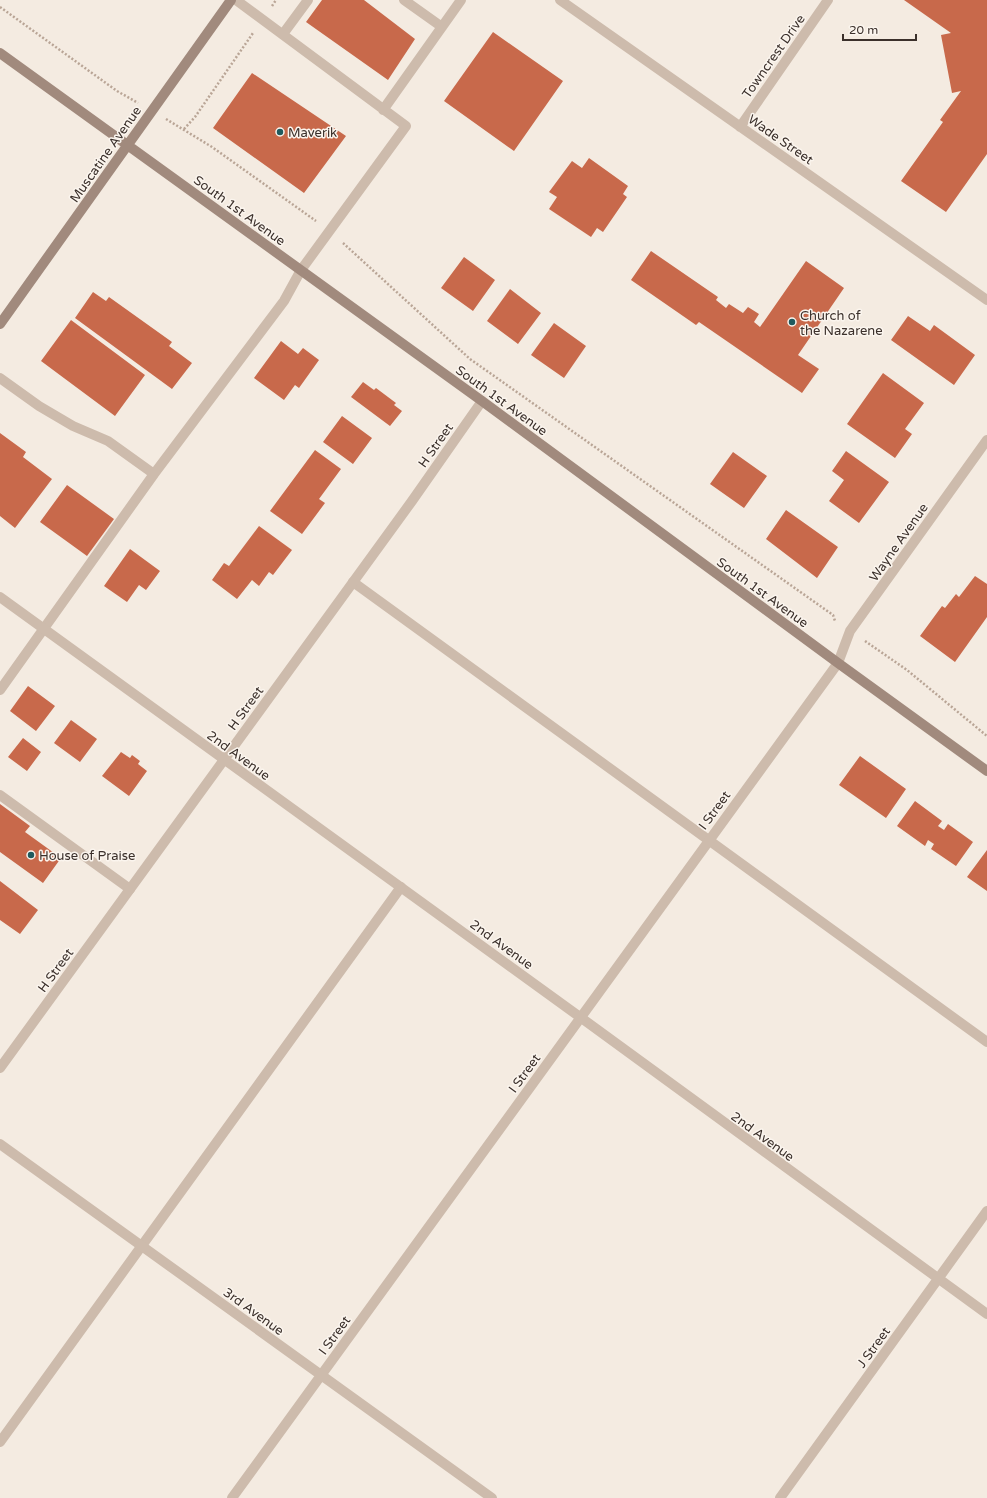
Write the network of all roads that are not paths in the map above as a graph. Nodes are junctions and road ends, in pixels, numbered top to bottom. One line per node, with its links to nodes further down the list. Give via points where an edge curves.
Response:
1 (231, 0): 13 (main road, Muscatine Avenue)
2 (236, 0): 9 (street)
3 (308, 0): 9 (street)
4 (404, 0): 8 (street)
5 (461, 0): 8 (street)
6 (828, 0): 12 (street, Towncrest Drive)
7 (566, 2): 12 (street, Wade Street)
8 (442, 27): 11 (street)
9 (283, 34): 11 (street)
10 (0, 53): 13 (main road, South 1st Avenue)
11 (383, 110): 14 (street, via 406,126)
12 (740, 127): 15 (street, Wade Street)
13 (127, 145): 14 (main road, South 1st Avenue); 16 (main road, Muscatine Avenue)
14 (300, 270): 18 (main road, South 1st Avenue); 20 (street, via 284,301)
15 (987, 300)
16 (0, 324)
17 (0, 378): 20 (street, via 73,426 108,441)
18 (482, 401): 21 (street, H Street); 24 (main road, South 1st Avenue)
19 (987, 440): 24 (street, Wayne Avenue, via 850,631)
20 (154, 474): 23 (street)
21 (353, 582): 26 (street, H Street); 29 (street)
22 (0, 597): 23 (street, 2nd Avenue)
23 (44, 629): 25 (street); 26 (street, 2nd Avenue)
24 (838, 663): 27 (main road, South 1st Avenue); 29 (street, I Street)
25 (0, 690)
26 (224, 760): 30 (street, 2nd Avenue); 31 (street, H Street)
27 (987, 771)
28 (0, 795): 31 (street)
29 (709, 840): 32 (street, I Street); 33 (street)
30 (401, 887): 32 (street, 2nd Avenue); 37 (street)
31 (130, 889): 34 (street, H Street)
32 (580, 1017): 38 (street, 2nd Avenue); 40 (street, I Street)
33 (987, 1042)
34 (0, 1068)
35 (0, 1144): 37 (street, 3rd Avenue)
36 (987, 1211): 38 (street, J Street)
37 (141, 1246): 40 (street, 3rd Avenue); 41 (street)
38 (938, 1280): 39 (street, 2nd Avenue); 44 (street, J Street)
39 (987, 1314)
40 (321, 1375): 42 (street, I Street); 43 (street, 3rd Avenue)
41 (0, 1442)
42 (232, 1498)
43 (492, 1498)
44 (780, 1498)

